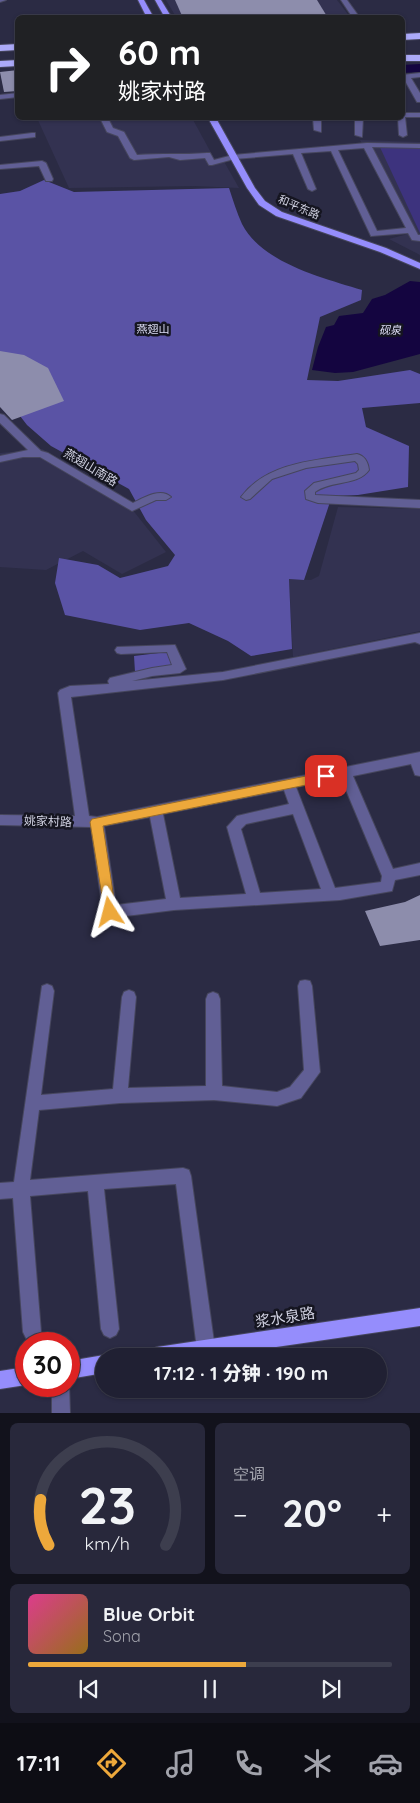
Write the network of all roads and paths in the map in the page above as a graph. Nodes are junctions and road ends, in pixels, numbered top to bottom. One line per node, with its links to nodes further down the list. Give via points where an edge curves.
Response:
1 (142, 0): 4 (main road)
2 (158, 0): 5 (main road)
3 (344, 0): 6 (street)
4 (150, 15)
5 (167, 15)
6 (355, 15)
7 (420, 40): 8 (highway)
8 (405, 41)
9 (15, 47): 10 (highway)
10 (0, 48)
11 (15, 52): 13 (highway)
12 (420, 52): 14 (highway)
13 (0, 54)
14 (405, 54)
15 (405, 55): 17 (highway)
16 (15, 58): 18 (highway)
17 (420, 58)
18 (0, 59)
19 (15, 63): 20 (highway)
20 (0, 64)
21 (420, 75): 22 (street)
22 (405, 77): 25 (street)
23 (15, 95): 24 (street)
24 (0, 97)
25 (420, 100)
26 (420, 115): 27 (street)
27 (405, 116)
28 (105, 120): 42 (street, via 110,130 121,134 134,158 207,156 212,163)
29 (213, 120): 42 (main road, 和平东路)
30 (317, 120): 33 (street)
31 (359, 120): 35 (street)
32 (402, 120): 36 (street)
33 (318, 130)
34 (32, 135): 37 (street)
35 (359, 135)
36 (403, 135)
37 (0, 139)
38 (367, 145): 39 (street); 41 (street); 46 (street)
39 (420, 146)
40 (334, 149): 46 (street, via 374,234)
41 (296, 151): 42 (street); 45 (street)
42 (233, 157): 48 (main road, 和平东路, via 262,203 279,214)
43 (0, 167): 44 (street, via 42,163)
44 (49, 179)
45 (312, 189)
46 (411, 230): 47 (street, via 415,238)
47 (420, 238)
48 (420, 266)
49 (0, 417): 50 (street)
50 (37, 453): 51 (street); 52 (street, 燕翅山南路, via 132,507 154,497)
51 (0, 458)
52 (166, 496)
53 (246, 497): 54 (street, via 268,477 305,465 357,457 363,463 364,470 360,475 318,485 310,491 310,498)
54 (420, 504)
55 (420, 640): 57 (street, via 418,637 223,676)
56 (121, 650): 57 (street, via 171,648 180,669 152,672)
57 (64, 693): 64 (street)
58 (418, 762): 59 (street, 姚家村路)
59 (345, 772): 60 (street, 姚家村路); 66 (street)
60 (288, 784): 61 (street); 62 (street, 姚家村路)
61 (296, 808): 67 (street); 68 (street, via 242,820 234,827)
62 (155, 810): 64 (street, 姚家村路); 69 (street)
63 (0, 820): 64 (street, 姚家村路)
64 (90, 822): 69 (street, via 110,912)
65 (420, 869): 66 (street)
66 (389, 876): 67 (street, via 387,887)
67 (330, 894): 68 (street)
68 (255, 899): 69 (street)
69 (174, 904)
70 (305, 986): 74 (street, via 312,1072 294,1093 277,1099)
71 (46, 991): 76 (street)
72 (129, 997): 75 (street)
73 (213, 999): 74 (street)
74 (214, 1093): 75 (street)
75 (120, 1096): 76 (street)
76 (32, 1103): 78 (street)
77 (95, 1182): 78 (street); 81 (street); 83 (street, via 183,1176)
78 (21, 1189): 79 (street); 82 (street)
79 (0, 1191)
80 (420, 1317): 84 (main road, 浆水泉路)
81 (110, 1329)
82 (32, 1332)
83 (206, 1348)
84 (213, 1348)
85 (95, 1366): 86 (main road)
86 (80, 1368)
87 (15, 1378): 88 (main road)
88 (0, 1380)
89 (61, 1397): 90 (street)
90 (61, 1413)

